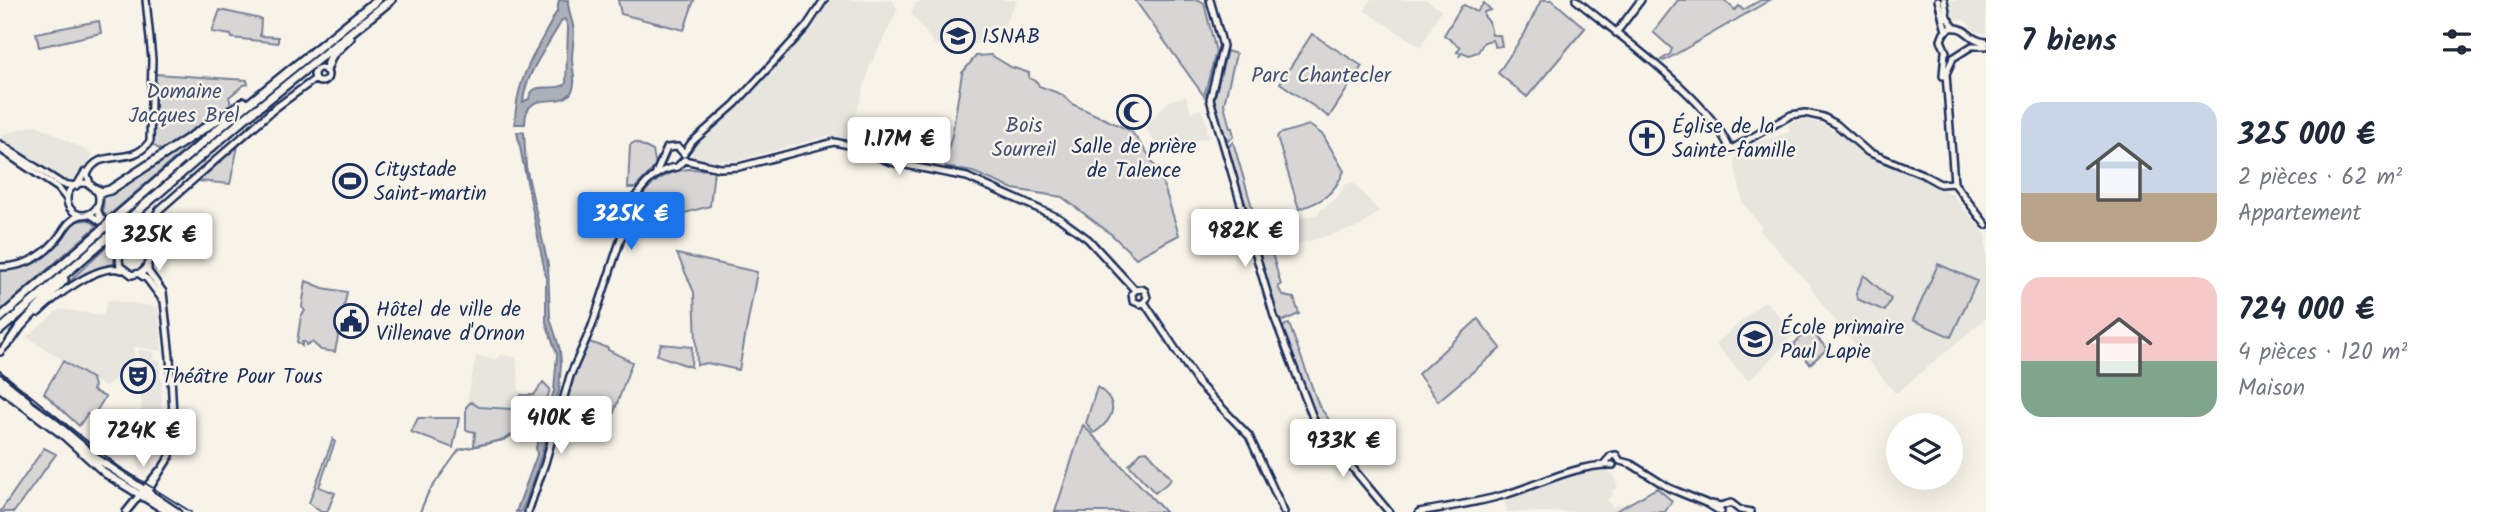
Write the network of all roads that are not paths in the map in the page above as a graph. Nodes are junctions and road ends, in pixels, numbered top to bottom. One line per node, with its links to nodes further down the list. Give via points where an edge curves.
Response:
1 (146, 0): 22 (street, via 152,59)
2 (377, 0): 19 (highway)
3 (391, 0): 10 (highway)
4 (824, 0): 23 (street, via 735,104)
5 (1576, 0): 13 (street)
6 (1641, 0): 13 (street)
7 (1938, 0): 12 (street)
8 (1944, 0): 11 (street)
9 (1213, 2): 71 (street, via 1223,46 1210,96 1265,289 1306,405 1319,428)
10 (372, 15): 20 (highway, via 332,55); 40 (highway, bridge)
11 (1954, 27): 12 (street); 14 (street)
12 (1946, 31): 17 (street, via 1941,40)
13 (1616, 33): 31 (street, via 1688,94 1714,122 1730,150 1791,115 1811,114 1836,124 1868,152 1940,184)
14 (1969, 36): 15 (street); 16 (street)
15 (1986, 44): 16 (street)
16 (1968, 49): 18 (street)
17 (1945, 52): 18 (street); 31 (street)
18 (1956, 56): 31 (street, via 1946,74)
19 (299, 63): 33 (highway, via 110,190); 52 (highway, bridge)
20 (326, 70): 21 (street, via 315,71); 21 (street, via 326,80)
21 (315, 79): 41 (street, via 159,210)
22 (150, 131): 32 (street, via 136,150 94,160); 33 (street, via 150,141 138,153 102,159 92,166 87,174)
23 (692, 142): 25 (street); 27 (street)
24 (0, 144): 32 (street, via 62,184)
25 (678, 147): 27 (street); 28 (street, via 667,148)
26 (0, 149): 34 (street, via 58,188)
27 (684, 157): 29 (street, via 680,166); 49 (street, via 739,167 834,142 967,177 1068,223)
28 (662, 160): 29 (street); 30 (street)
29 (670, 168): 30 (street)
30 (656, 175): 69 (street, via 639,191 631,208 592,326 569,379)
31 (1953, 184): 39 (street)
32 (76, 185): 33 (street); 34 (street, via 69,191)
33 (93, 188): 35 (street)
34 (68, 203): 37 (street); 38 (street)
35 (97, 205): 36 (street); 42 (street, via 99,215 121,239)
36 (88, 214): 37 (street); 44 (street, via 118,244)
37 (80, 215): 38 (street)
38 (67, 224): 46 (street, via 29,263)
39 (1986, 228)
40 (108, 237): 53 (highway); 54 (highway, via 51,292)
41 (148, 238): 42 (street); 43 (street)
42 (133, 244): 43 (street); 44 (street)
43 (145, 249): 45 (street)
44 (120, 252): 47 (street)
45 (148, 266): 48 (street); 50 (street)
46 (0, 267)
47 (122, 270): 48 (street); 54 (street, via 107,268 71,287)
48 (139, 274): 50 (street)
49 (1135, 290): 51 (street, via 1145,291); 51 (street, via 1133,300)
50 (164, 302): 62 (street, via 172,450)
51 (1144, 302): 70 (street, via 1198,383 1249,436)
52 (0, 318)
53 (0, 330)
54 (11, 340): 55 (street)
55 (0, 352)
56 (0, 380): 62 (main road)
57 (0, 388): 62 (main road, via 107,474)
58 (1610, 457): 59 (street, via 1616,455); 60 (street); 61 (street)
59 (1620, 461): 61 (street); 63 (street)
60 (1603, 465): 61 (street); 72 (street, via 1504,495)
61 (1613, 465)
62 (143, 493): 66 (street); 67 (main road); 68 (main road)
63 (1708, 504): 64 (street); 73 (street)
64 (1725, 505): 65 (street, via 1731,503); 73 (street)
65 (1737, 510): 74 (street)
66 (126, 512)
67 (168, 512)
68 (177, 512)
69 (528, 512)
70 (1284, 512)
71 (1392, 512)
72 (1419, 512)
73 (1722, 512)
74 (1751, 512)

